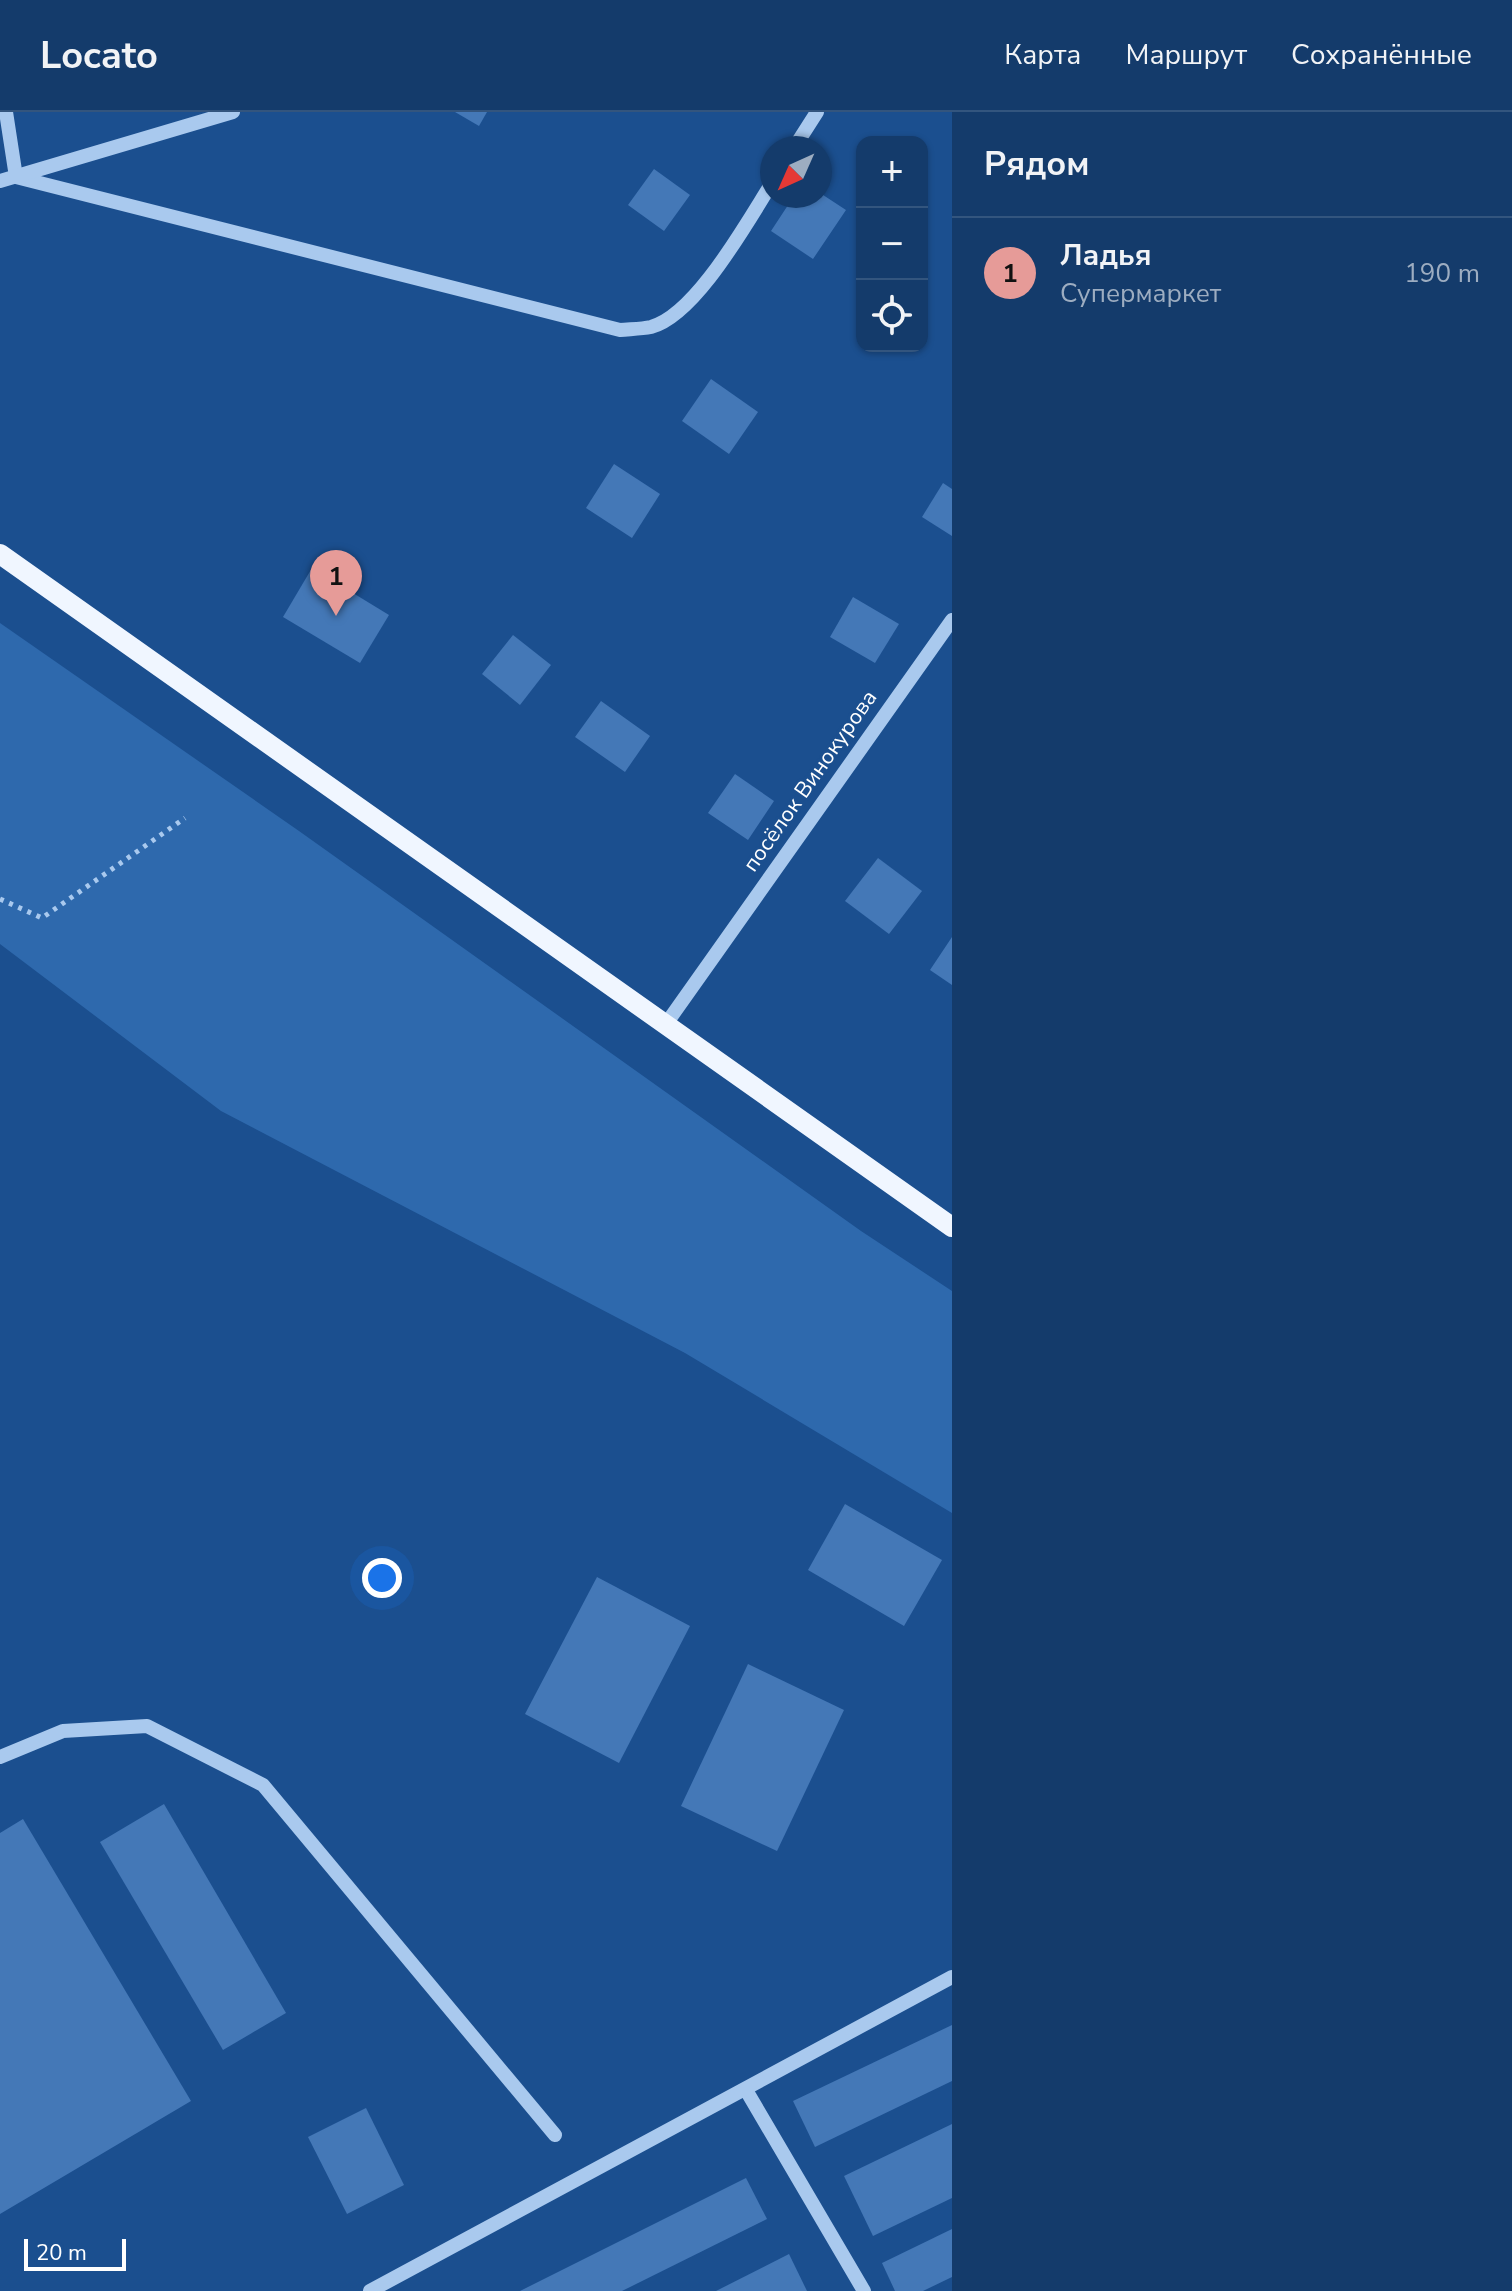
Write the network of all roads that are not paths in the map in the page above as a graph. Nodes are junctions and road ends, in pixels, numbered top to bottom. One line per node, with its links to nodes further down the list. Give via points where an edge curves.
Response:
1 (6, 112): 5 (street)
2 (233, 112): 5 (street)
3 (817, 112): 4 (street)
4 (802, 136)
5 (16, 177): 6 (street); 7 (street, via 620,330 652,327 684,307)
6 (0, 181)
7 (760, 202)
8 (0, 554): 10 (main road)
9 (952, 620): 10 (street, посёлок Винокурова)
10 (666, 1024): 11 (main road)
11 (952, 1227)
12 (0, 1757): 15 (street, via 63,1731 147,1726 263,1785)
13 (952, 1977): 14 (street)
14 (746, 2090): 16 (street); 17 (street)
15 (555, 2135)
16 (370, 2291)
17 (864, 2291)

